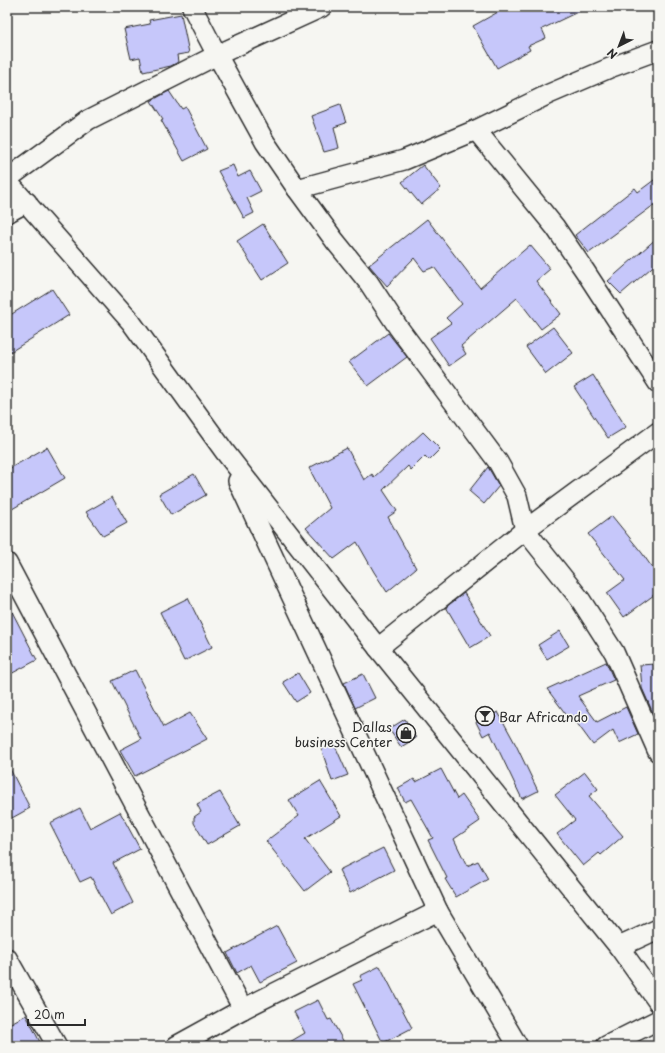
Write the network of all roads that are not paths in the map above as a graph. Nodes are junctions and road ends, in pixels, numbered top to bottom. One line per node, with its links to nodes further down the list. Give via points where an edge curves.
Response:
1 (192, 7): 4 (street)
2 (322, 7): 4 (street)
3 (658, 50): 5 (street, via 549,94)
4 (216, 55): 6 (street, via 88,120); 7 (street, via 265,142)
5 (476, 130): 7 (street, via 404,160); 10 (street, via 555,227)
6 (7, 180): 8 (street)
7 (297, 189): 13 (street, via 369,283 402,333 498,462 517,496)
8 (27, 202): 9 (street); 12 (street, via 131,322)
9 (7, 214)
10 (658, 383)
11 (658, 432): 13 (street)
12 (225, 452): 15 (street); 17 (street)
13 (525, 530): 15 (street); 16 (street, via 580,599 614,652)
14 (7, 563): 22 (street)
15 (378, 648): 19 (street)
16 (658, 752)
17 (438, 911): 22 (street); 26 (street)
18 (658, 929): 19 (street)
19 (619, 948): 21 (street)
20 (7, 958): 24 (street)
21 (658, 1002)
22 (243, 1009): 25 (street)
23 (658, 1020): 27 (street)
24 (57, 1046)
25 (176, 1046)
26 (518, 1046)
27 (606, 1046)

